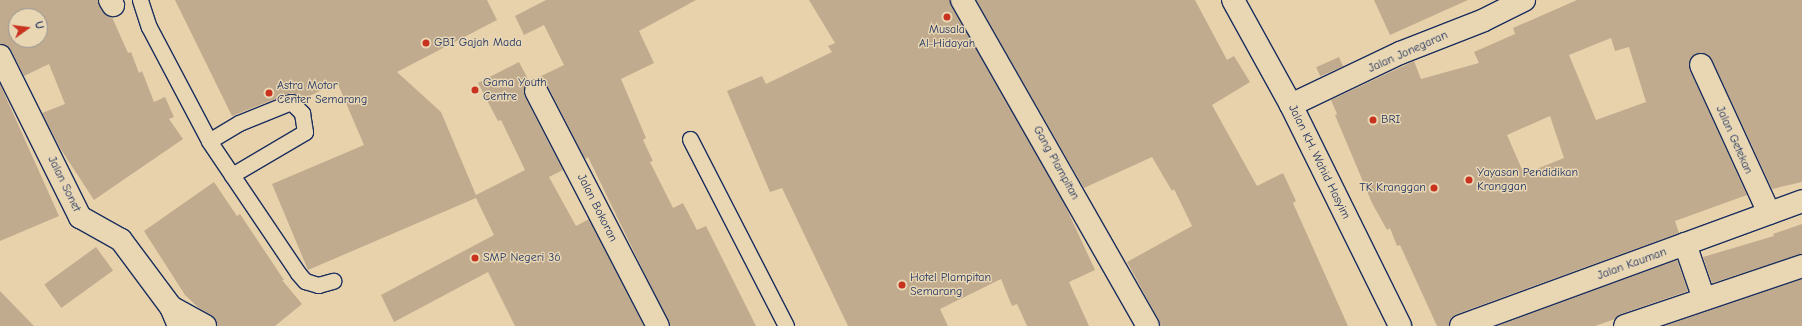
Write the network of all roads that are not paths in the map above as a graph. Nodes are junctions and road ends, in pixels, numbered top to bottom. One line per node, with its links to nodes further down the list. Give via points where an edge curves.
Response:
1 (140, 0): 10 (lane, via 149,28)
2 (962, 0): 22 (street, Gang Plampitan)
3 (1233, 0): 8 (street, Jalan KH. Wahid Hasyim)
4 (1524, 0): 8 (street, Jalan Jonegaran, via 1484,20 1400,53)
5 (0, 56): 18 (street, Jalan Sonet, via 80,217 121,240)
6 (1701, 65): 13 (street, Jalan Getekan)
7 (536, 91): 20 (street, Jalan Bokoran)
8 (1291, 105): 23 (street, Jalan KH. Wahid Hasyim)
9 (690, 139): 21 (lane)
10 (210, 141): 11 (lane); 11 (lane, via 239,123 290,102 302,113 305,132)
11 (232, 175): 16 (lane, via 305,281 318,286)
12 (1802, 201): 13 (street, Jalan Kauman)
13 (1769, 213): 14 (street, Jalan Kauman)
14 (1685, 244): 17 (street); 24 (street, Jalan Kauman)
15 (1802, 266): 17 (street)
16 (333, 281)
17 (1704, 299): 25 (street)
18 (175, 316): 19 (street, Jalan Sonet)
19 (205, 326)
20 (658, 326)
21 (786, 326)
22 (1148, 326)
23 (1400, 326)
24 (1461, 326)
25 (1625, 326)

